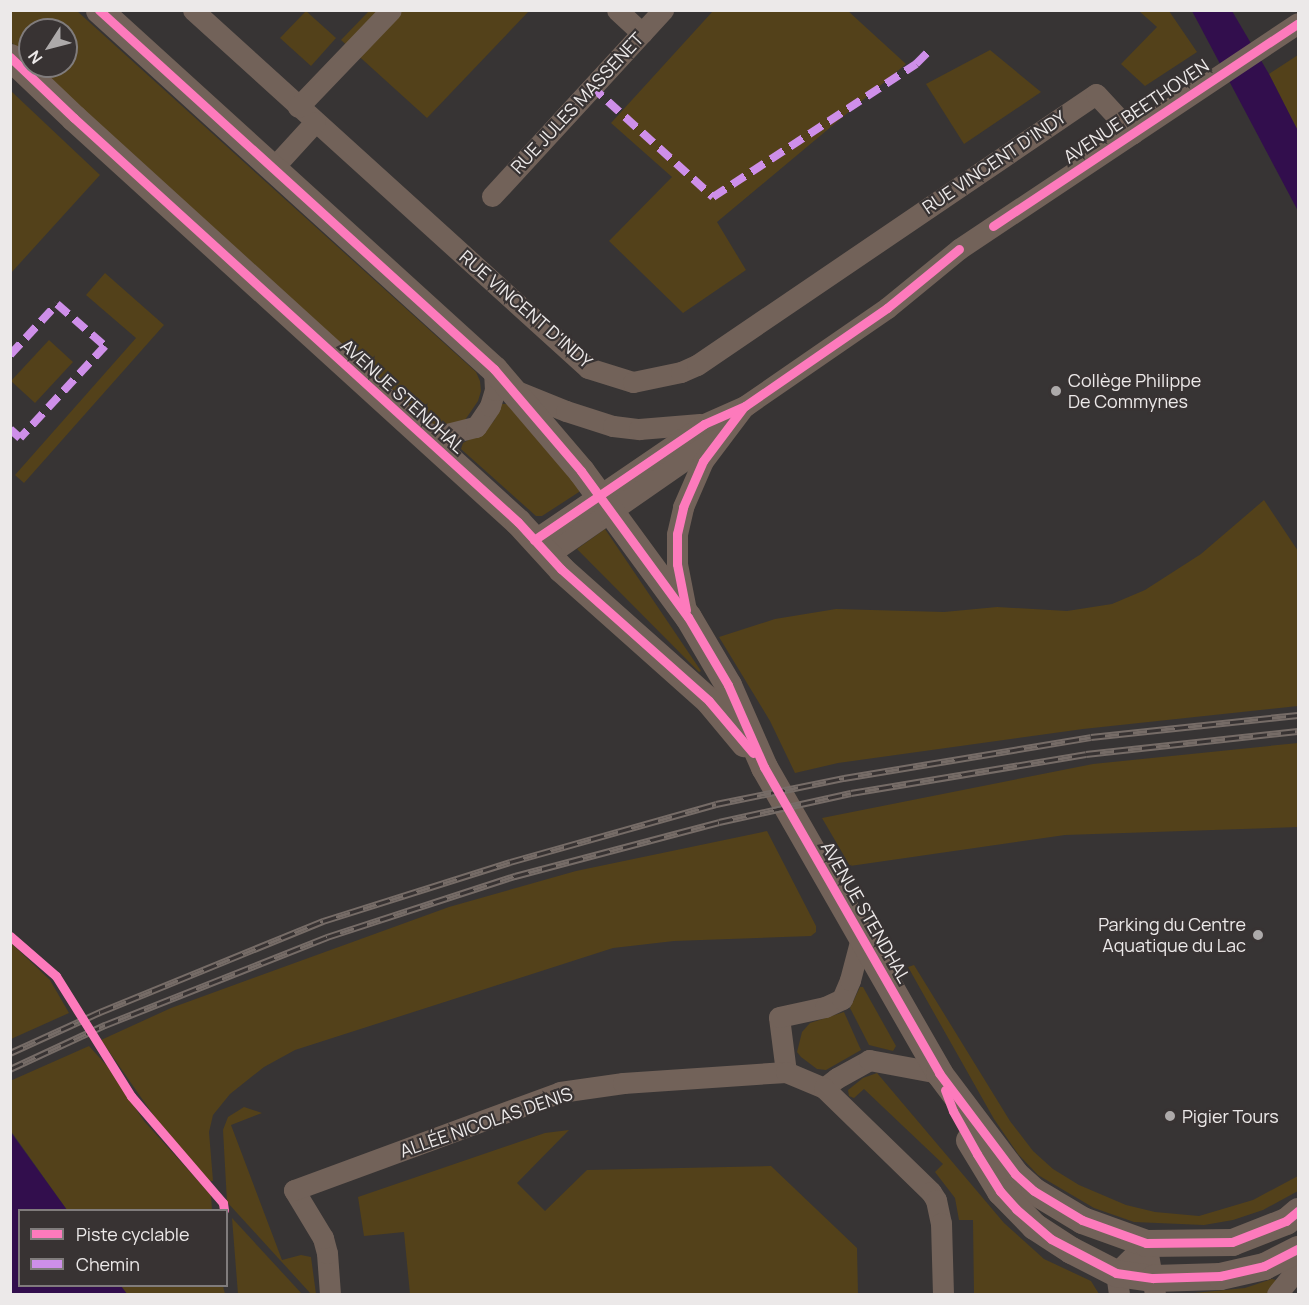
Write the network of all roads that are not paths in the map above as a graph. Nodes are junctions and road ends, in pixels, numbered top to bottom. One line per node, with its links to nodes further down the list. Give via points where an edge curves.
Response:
1 (99, 10): 12 (street, AVENUE STENDHAL)
2 (193, 10): 9 (street, RUE VINCENT D'INDY)
3 (391, 10): 9 (street)
4 (616, 10): 7 (street)
5 (663, 10): 7 (street, RUE JULES MASSENET)
6 (1299, 23): 11 (street, AVENUE BEETHOVEN)
7 (642, 33): 13 (street, RUE JULES MASSENET)
8 (10, 57): 16 (street, AVENUE STENDHAL)
9 (298, 107): 10 (street, RUE VINCENT D'INDY)
10 (315, 122): 11 (street, RUE VINCENT D'INDY, via 588,368 633,382 697,365 1096,93); 12 (street)
11 (1133, 134): 17 (street, AVENUE BEETHOVEN, via 959,249 886,308)
12 (273, 168): 14 (street, AVENUE STENDHAL)
13 (492, 196)
14 (494, 369): 15 (street, AVENUE STENDHAL); 16 (street, AVENUE STENDHAL, via 495,390 476,427 439,436)
15 (512, 389): 17 (street, AVENUE BEETHOVEN, via 613,426); 18 (street, AVENUE STENDHAL)
16 (415, 429): 19 (street, AVENUE STENDHAL)
17 (713, 429): 18 (street, AVENUE BEETHOVEN); 20 (street, via 679,522 677,564)
18 (605, 502): 19 (street, AVENUE BEETHOVEN); 20 (street, AVENUE STENDHAL)
19 (541, 547): 21 (street, AVENUE STENDHAL, via 709,701)
20 (688, 617): 21 (street, AVENUE STENDHAL, via 728,685)
21 (764, 767): 22 (street, AVENUE STENDHAL)
22 (861, 938): 23 (street, via 842,999 825,1007 779,1017); 24 (street, AVENUE STENDHAL)
23 (786, 1072): 25 (street, ALLÉE NICOLAS DENIS); 32 (street, ALLÉE NICOLAS DENIS, via 623,1083 560,1092 294,1190 322,1238)
24 (939, 1074): 25 (street, via 869,1060); 27 (street, AVENUE STENDHAL, via 999,1155 1034,1191 1082,1220); 30 (street, AVENUE STENDHAL, via 953,1111 1000,1191 1052,1239)
25 (824, 1088): 33 (street, ALLÉE NICOLAS DENIS, via 936,1200 941,1223)
26 (1292, 1216): 27 (street, AVENUE STENDHAL, via 1232,1242)
27 (1146, 1243): 30 (street); 31 (street)
28 (1299, 1249): 31 (street, AVENUE STENDHAL, via 1264,1266)
29 (1299, 1268): 34 (street)
30 (1118, 1284): 31 (street, AVENUE STENDHAL)
31 (1154, 1286)
32 (330, 1294)
33 (943, 1294)
34 (1277, 1294)

